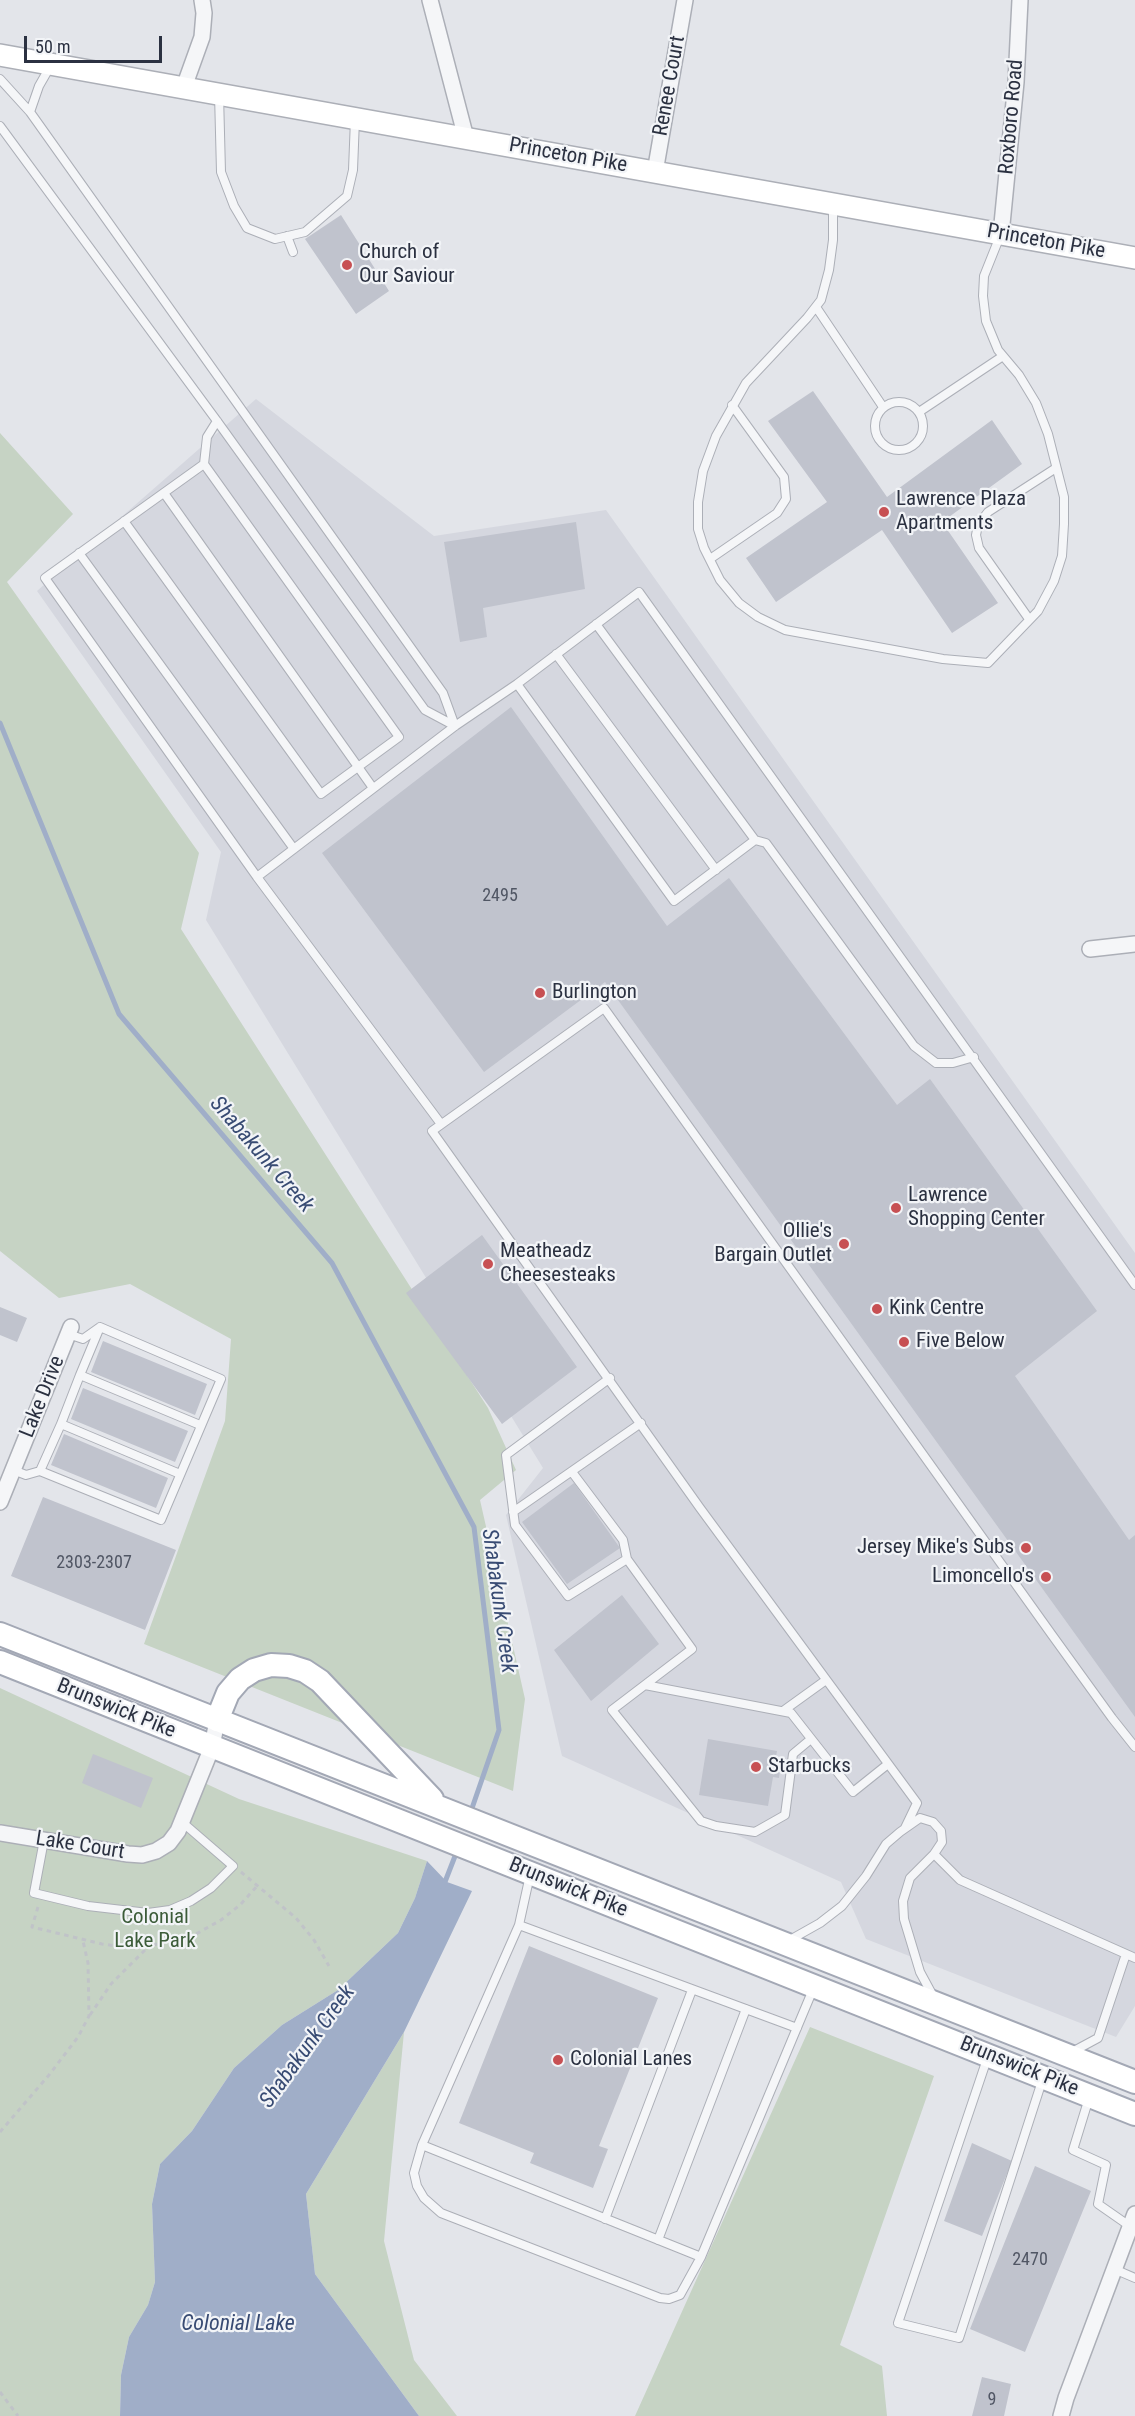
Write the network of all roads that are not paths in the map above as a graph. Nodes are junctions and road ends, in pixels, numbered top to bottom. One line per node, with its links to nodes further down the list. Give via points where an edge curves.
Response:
1 (202, 0): 8 (street, via 202,37)
2 (430, 0): 13 (street)
3 (685, 0): 14 (street, Renee Court)
4 (1020, 0): 16 (street, Roxboro Road)
5 (0, 55): 6 (main road, Princeton Pike)
6 (52, 63): 8 (main road, Princeton Pike); 10 (lane)
7 (0, 79): 10 (lane)
8 (184, 87): 9 (main road, Princeton Pike)
9 (219, 93): 11 (main road, Princeton Pike); 17 (lane, via 220,172 234,206 247,228 275,239)
10 (30, 112): 36 (lane, via 443,693)
11 (355, 117): 13 (main road, Princeton Pike); 17 (lane, via 352,170 346,196 305,232)
12 (0, 126): 25 (lane)
13 (466, 138): 14 (main road, Princeton Pike)
14 (655, 172): 15 (main road, Princeton Pike)
15 (832, 204): 16 (main road, Princeton Pike); 20 (lane, via 829,270)
16 (1001, 234): 19 (main road, Princeton Pike); 21 (lane, via 984,276 983,296 986,321)
17 (287, 236): 18 (lane)
18 (293, 252)
19 (1135, 258)
20 (816, 307): 22 (lane, via 746,383); 23 (lane)
21 (1003, 356): 24 (lane); 27 (lane, via 1036,403)
22 (732, 405): 31 (lane, via 716,436 701,481 698,529); 31 (lane, via 784,477 786,499 777,513)
23 (884, 407): 24 (lane, via 898,401); 24 (lane, via 874,428 881,442 895,450 910,447 921,435)
24 (919, 412)
25 (217, 421): 26 (lane, via 207,437); 36 (lane, via 425,710)
26 (204, 464): 28 (lane); 37 (lane, via 399,737)
27 (1056, 468): 32 (lane, via 1064,498 1062,556 1054,581); 32 (lane, via 988,512 976,535 979,548)
28 (164, 492): 29 (lane); 37 (lane)
29 (124, 521): 30 (lane); 37 (lane, via 321,794)
30 (79, 553): 40 (lane); 42 (lane, via 45,578)
31 (710, 559): 32 (lane, via 720,580 739,603 785,630 943,659 988,663)
32 (1029, 619)
33 (596, 624): 34 (lane); 39 (lane); 45 (lane, via 639,592)
34 (556, 654): 35 (lane); 41 (lane)
35 (516, 684): 36 (lane); 41 (lane, via 674,901)
36 (454, 726): 38 (lane)
37 (358, 766): 38 (lane)
38 (373, 788): 40 (lane)
39 (755, 840): 41 (lane); 45 (lane, via 766,843 914,1046 936,1063)
40 (294, 849): 42 (lane)
41 (716, 870)
42 (257, 877): 46 (lane)
43 (1135, 944): 44 (street)
44 (1090, 949)
45 (974, 1057): 47 (lane)
46 (441, 1124): 51 (lane, via 432,1131); 70 (lane, via 604,1008)
47 (1135, 1285)
48 (100, 1327): 49 (lane, via 83,1339); 50 (lane); 54 (lane, via 221,1379)
49 (70, 1330): 55 (street, Lake Drive)
50 (80, 1375): 53 (lane); 54 (lane)
51 (610, 1378): 52 (lane); 60 (lane, via 506,1455)
52 (641, 1423): 57 (lane); 64 (lane)
53 (61, 1424): 56 (lane); 58 (lane)
54 (200, 1425): 58 (lane)
55 (13, 1470): 56 (lane, via 26,1475); 59 (street, Lake Drive)
56 (40, 1472): 58 (lane, via 160,1520)
57 (572, 1472): 60 (lane); 61 (lane, via 623,1540)
58 (180, 1474)
59 (0, 1502)
60 (513, 1512): 61 (lane, via 515,1525 568,1596)
61 (627, 1559): 65 (lane, via 692,1649)
62 (0, 1634): 67 (main road, Brunswick Pike)
63 (0, 1662): 69 (main road, Brunswick Pike)
64 (826, 1680): 66 (lane); 71 (lane)
65 (645, 1684): 66 (lane); 68 (lane, via 612,1710 701,1821 716,1826 755,1832 785,1815 793,1754)
66 (783, 1711): 68 (lane, via 791,1713)
67 (217, 1720): 69 (street, Lake Court); 72 (main road, Brunswick Pike); 72 (main road, via 228,1694 254,1670 271,1665 305,1671 320,1681 376,1743)
68 (811, 1739): 71 (lane, via 853,1792)
69 (212, 1747): 73 (street, Lake Court); 78 (main road, Brunswick Pike)
70 (1135, 1747)
71 (888, 1764): 74 (lane, via 917,1803)
72 (445, 1808): 80 (main road, Brunswick Pike)
73 (182, 1822): 76 (street, Lake Court, via 169,1843 142,1855); 76 (lane, via 233,1866 191,1901 170,1910 148,1913 88,1906 34,1893)
74 (905, 1828): 77 (lane, via 920,1818 933,1822 941,1831 942,1842); 80 (lane, via 886,1844 842,1906)
75 (0, 1833): 76 (street, Lake Court)
76 (44, 1840)
77 (934, 1854): 81 (lane, via 960,1880); 85 (lane, via 910,1878 903,1901 904,1919 920,1972)
78 (531, 1873): 79 (lane); 83 (main road, Brunswick Pike)
79 (519, 1925): 84 (lane); 94 (lane)
80 (784, 1943): 85 (main road, Brunswick Pike)
81 (1126, 1954): 82 (lane); 89 (lane, via 1098,2038)
82 (1135, 1958)
83 (815, 1986): 87 (lane); 88 (main road, Brunswick Pike)
84 (692, 1990): 86 (lane); 95 (lane)
85 (938, 2005): 89 (main road, Brunswick Pike)
86 (746, 2010): 87 (lane); 97 (lane)
87 (796, 2028): 98 (lane)
88 (988, 2054): 90 (main road, Brunswick Pike); 90 (lane, via 898,2324 958,2338)
89 (1066, 2055): 91 (main road, Brunswick Pike)
90 (1043, 2076): 92 (main road, Brunswick Pike)
91 (1135, 2082)
92 (1090, 2094): 93 (main road, Brunswick Pike); 96 (lane, via 1073,2150 1106,2165 1098,2204)
93 (1133, 2116)
94 (422, 2145): 95 (lane); 98 (lane, via 414,2173 417,2186 441,2212 660,2298 680,2295)
95 (605, 2219): 97 (lane)
96 (1133, 2223): 99 (street)
97 (658, 2240): 98 (lane)
98 (701, 2258)
99 (1114, 2270): 100 (lane); 101 (street)
100 (1135, 2278)
101 (1061, 2416)

